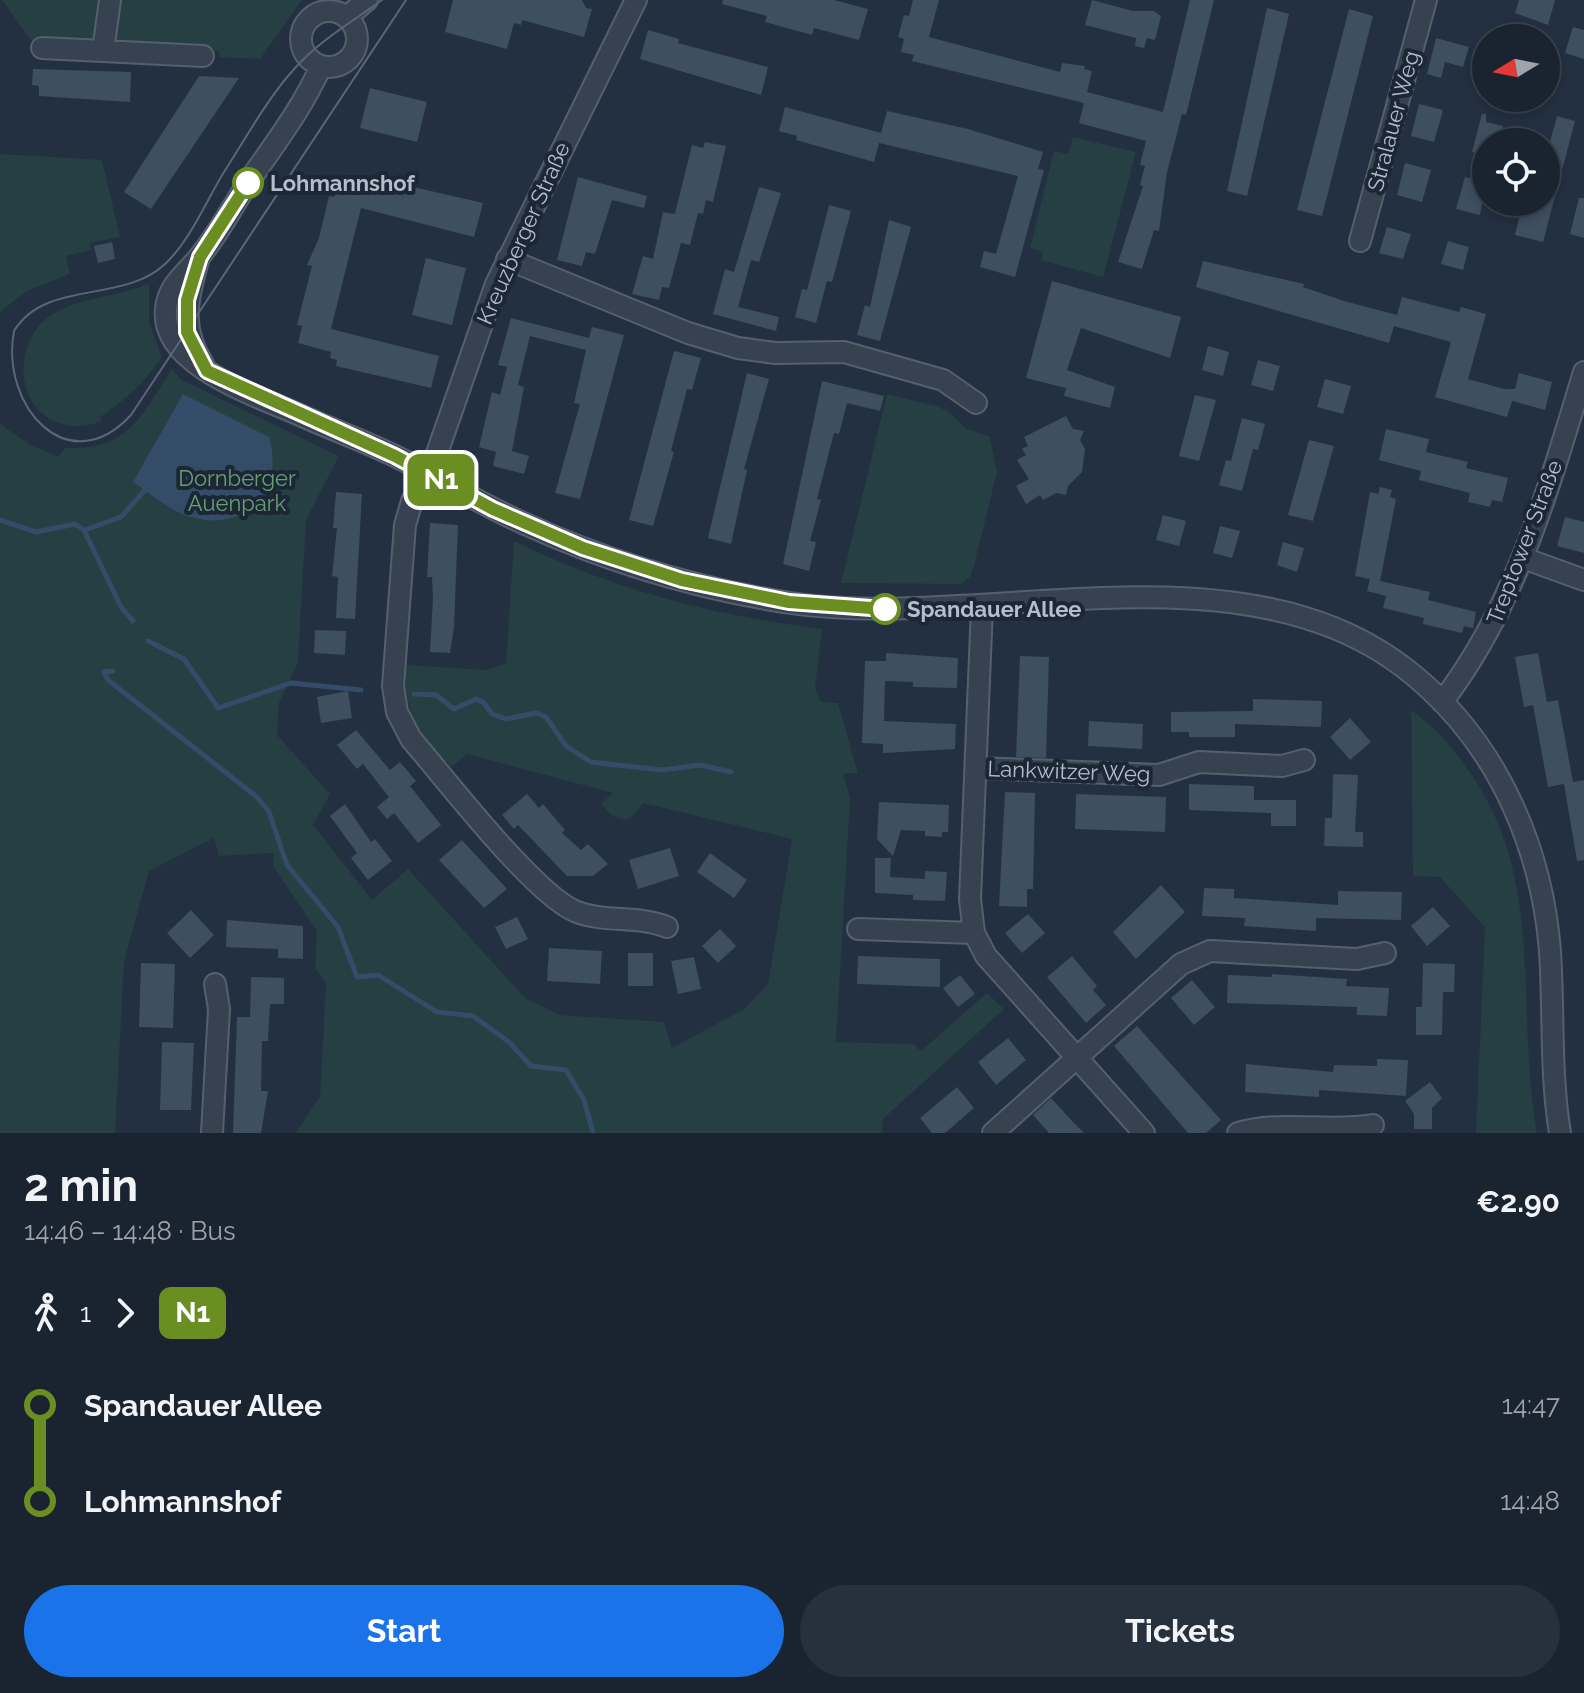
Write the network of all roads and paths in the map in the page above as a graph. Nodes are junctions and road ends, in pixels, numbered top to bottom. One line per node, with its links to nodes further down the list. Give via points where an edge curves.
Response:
1 (110, 0): 7 (street)
2 (367, 0): 5 (street)
3 (636, 0): 11 (street, Kreuzberger Straße)
4 (1426, 0): 10 (street, Stralauer Weg)
5 (347, 17): 9 (street, via 357,40 352,56 337,66); 9 (street, via 326,12 306,25 303,48)
6 (42, 48): 7 (street)
7 (103, 51): 8 (street)
8 (203, 56)
9 (321, 66): 14 (street, via 305,99 200,257 172,287 166,319 177,347 207,371)
10 (1360, 241)
11 (507, 259): 13 (street, via 688,333 775,353 844,352 943,380); 14 (street, Kreuzberger Straße)
12 (1584, 372): 15 (street, Treptower Straße)
13 (976, 403)
14 (428, 473): 17 (street, via 554,536 682,580 838,607); 21 (street, Kreuzberger Straße, via 405,525 393,686 397,712 411,739 553,899 592,917 650,920)
15 (1523, 558): 16 (street); 18 (street, Treptower Straße, via 1489,634)
16 (1584, 580)
17 (982, 607): 18 (street, via 1135,596 1242,603 1363,642 1405,668); 20 (street)
18 (1442, 702): 32 (street, via 1492,767 1521,822 1535,864 1550,952 1552,1067)
19 (1304, 760): 20 (street, Lankwitzer Weg, via 1282,766 1199,762 1159,775)
20 (976, 768): 23 (street, via 970,899)
21 (667, 927)
22 (858, 929): 23 (street)
23 (974, 933): 26 (street, via 991,963)
24 (1385, 953): 26 (street, via 1357,959 1210,951 1181,964)
25 (215, 984): 28 (street, via 219,1009)
26 (1076, 1058): 29 (street); 30 (street)
27 (1373, 1125): 31 (street, via 1346,1131 1259,1128)
28 (212, 1133)
29 (993, 1133)
30 (1144, 1133)
31 (1238, 1133)
32 (1560, 1133)

